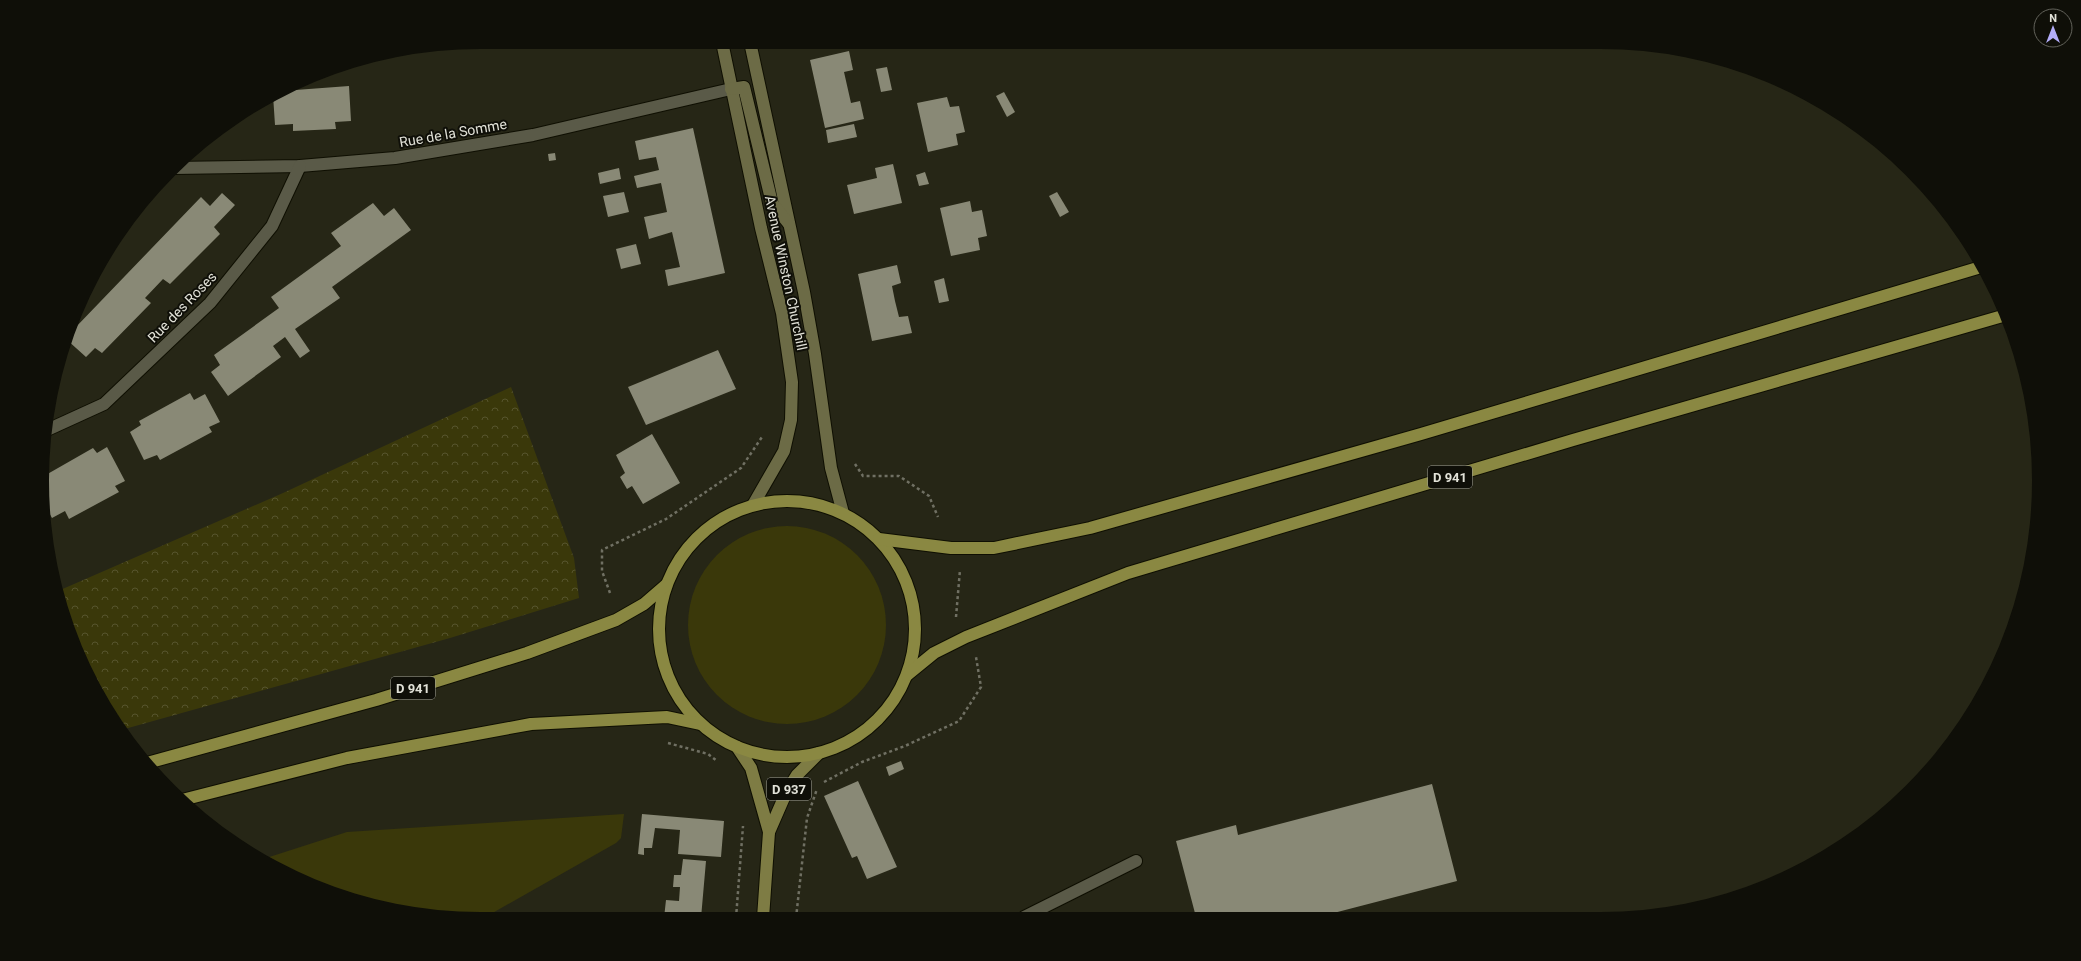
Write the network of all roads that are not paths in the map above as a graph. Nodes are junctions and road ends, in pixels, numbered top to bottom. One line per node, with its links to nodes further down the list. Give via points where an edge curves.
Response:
1 (723, 49): 3 (main road, Avenue Winston Churchill)
2 (752, 49): 6 (main road, Avenue Winston Churchill)
3 (731, 89): 4 (street, Rue de la Somme, via 534,135 396,158); 6 (main road, Avenue Winston Churchill, via 744,87 772,203); 10 (main road, Avenue Winston Churchill, via 782,313 792,382 791,420 784,451)
4 (300, 166): 5 (street, Rue de la Somme); 9 (street, Rue des Roses, via 272,226 210,303 104,404)
5 (183, 168)
6 (790, 225): 11 (main road, Avenue Winston Churchill, via 815,354 831,468)
7 (1976, 269): 12 (highway, via 1421,434 1090,528 994,548 952,548)
8 (2000, 317): 14 (highway, D 941, via 1128,573 966,637 934,653)
9 (53, 427)
10 (753, 505): 11 (highway, via 795,501 820,504); 13 (highway, via 711,525 695,538 684,552)
11 (843, 513): 12 (highway)
12 (880, 539): 14 (highway, via 903,574 911,593 915,613 916,634)
13 (666, 585): 15 (highway, via 660,610 662,660 670,684 683,705); 18 (highway, D 941, via 644,604 616,620 527,653 376,700)
14 (907, 674): 17 (highway, via 897,696 882,716 842,745)
15 (700, 724): 16 (highway); 19 (highway, via 667,717 531,724 347,758)
16 (737, 747): 17 (highway, via 757,754 778,757); 20 (main road, D 937, via 751,768)
17 (819, 753): 20 (main road, D 937, via 797,775)
18 (153, 761)
19 (189, 798)
20 (769, 832): 22 (main road, D 937)
21 (1136, 861): 23 (street)
22 (763, 912)
23 (1034, 912)

